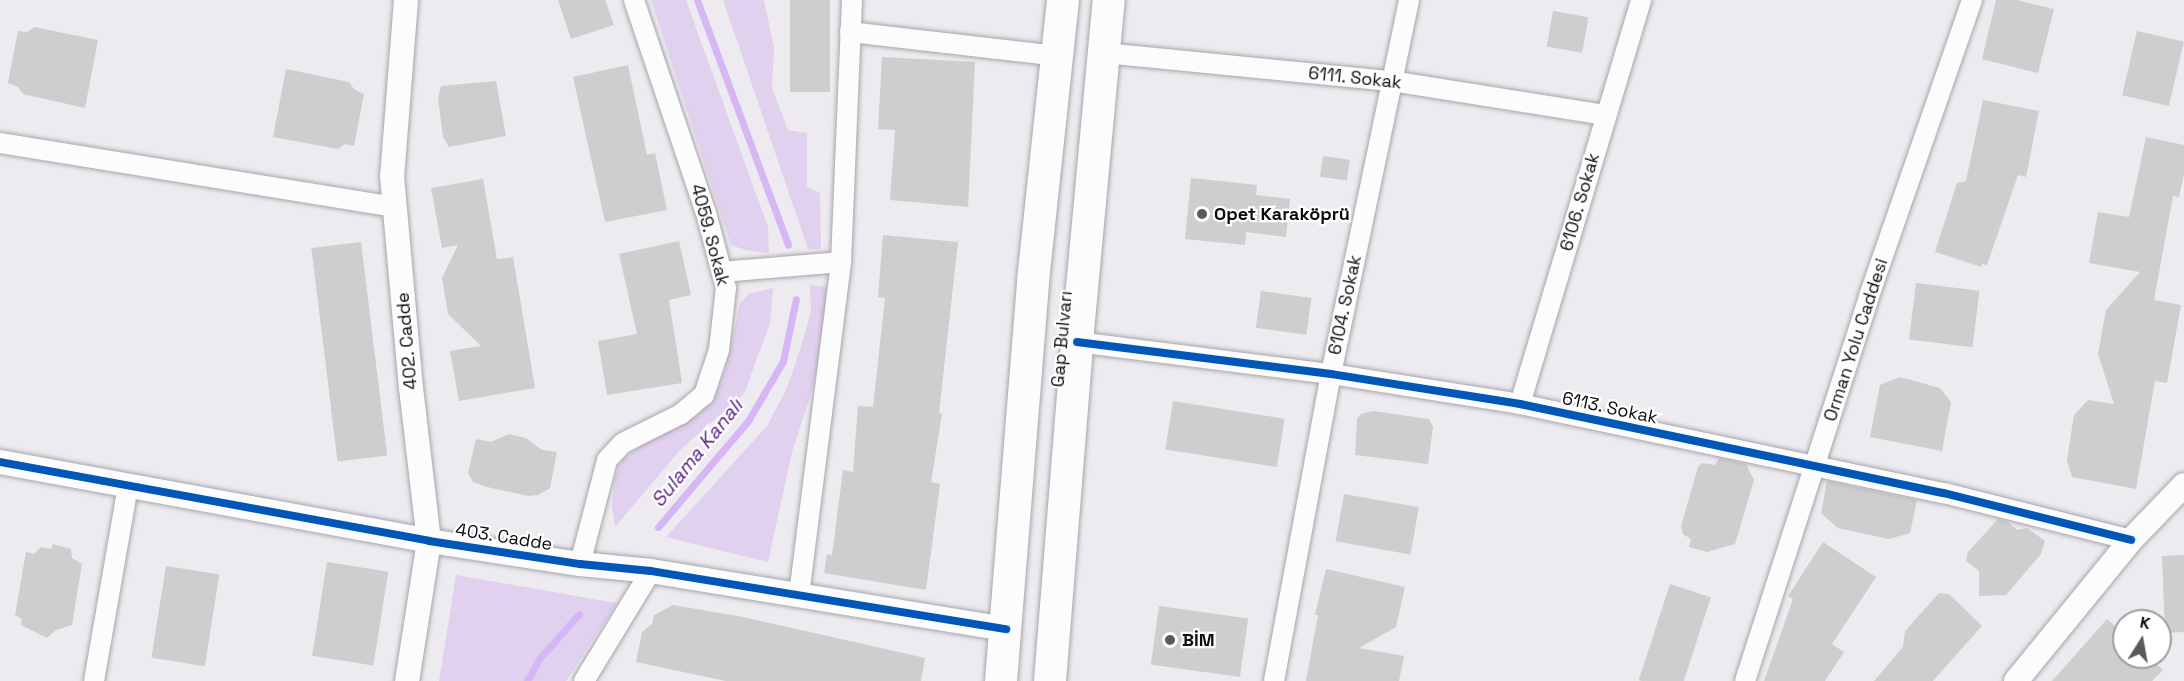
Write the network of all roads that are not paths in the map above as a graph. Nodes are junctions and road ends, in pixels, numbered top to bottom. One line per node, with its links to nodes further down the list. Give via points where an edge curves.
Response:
1 (406, 0): 15 (street, 402. Cadde, via 392,176)
2 (634, 0): 17 (street, 4059. Sokak)
3 (852, 0): 9 (street)
4 (1063, 0): 11 (highway, Gap Bulvarı)
5 (1109, 0): 10 (highway, Gap Bulvarı)
6 (1409, 0): 12 (street, 6104. Sokak)
7 (1641, 0): 13 (street, 6106. Sokak)
8 (1972, 0): 22 (street, Orman Yolu Caddesi)
9 (850, 32): 11 (street); 16 (street)
10 (1104, 53): 12 (street, 6111. Sokak); 18 (highway, Gap Bulvarı)
11 (1058, 56): 30 (highway, Gap Bulvarı, via 1033,281)
12 (1391, 81): 13 (street, 6111. Sokak); 19 (street, 6104. Sokak)
13 (1605, 115): 20 (street, 6106. Sokak)
14 (0, 144): 15 (street)
15 (395, 207): 26 (street, 402. Cadde)
16 (841, 262): 17 (street); 29 (street)
17 (722, 272): 27 (street, 4059. Sokak, via 726,288 719,350 704,395 681,414 623,443 607,460)
18 (1077, 342): 19 (street, 6113. Sokak); 35 (highway, Gap Bulvarı)
19 (1331, 374): 20 (street, 6113. Sokak); 36 (street, 6104. Sokak)
20 (1520, 404): 22 (street, 6113. Sokak)
21 (0, 462): 24 (street, 403. Cadde)
22 (1814, 467): 25 (street, 6113. Sokak); 37 (street, Orman Yolu Caddesi)
23 (2184, 485): 25 (street)
24 (128, 487): 26 (street, 403. Cadde); 31 (street)
25 (2131, 540): 38 (street)
26 (429, 541): 27 (street, 403. Cadde); 32 (street, 402. Cadde)
27 (580, 564): 28 (street, 403. Cadde)
28 (651, 571): 29 (street, 403. Cadde); 33 (street)
29 (799, 595): 30 (street, 403. Cadde)
30 (1006, 629): 34 (highway, Gap Bulvarı)
31 (94, 681)
32 (407, 681)
33 (584, 681)
34 (1001, 681)
35 (1050, 681)
36 (1274, 681)
37 (1745, 681)
38 (2016, 681)

